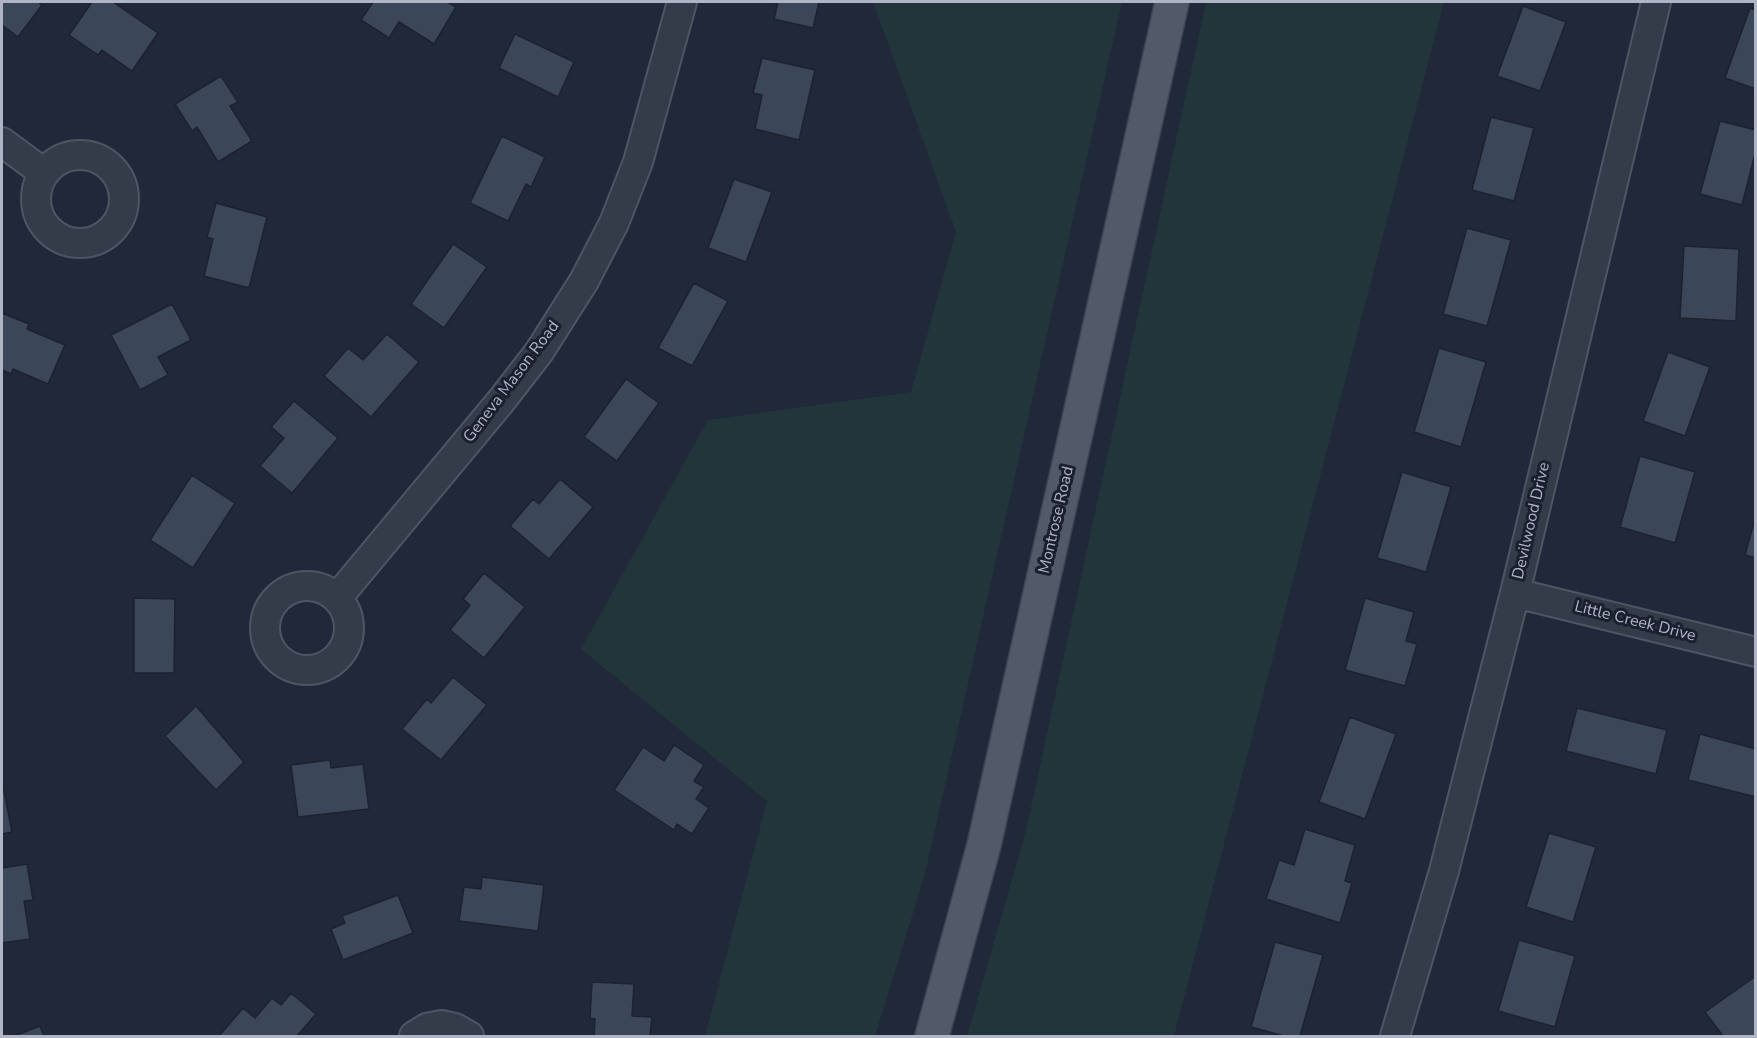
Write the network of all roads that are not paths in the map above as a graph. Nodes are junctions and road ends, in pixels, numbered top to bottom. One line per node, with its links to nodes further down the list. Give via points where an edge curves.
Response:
1 (682, 2): 7 (street, Geneva Mason Road, via 638,162 614,223 584,281 539,352 501,401)
2 (1172, 2): 11 (main road, Montrose Road, via 984,845)
3 (1656, 2): 6 (street, Devilwood Drive)
4 (2, 142): 5 (street)
5 (44, 173)
6 (1515, 593): 8 (street, Little Creek Drive); 12 (street, Devilwood Drive, via 1444,871)
7 (337, 598)
8 (1755, 652)
9 (414, 1036): 10 (street, via 441,1025)
10 (469, 1036)
11 (932, 1036)
12 (1395, 1036)

